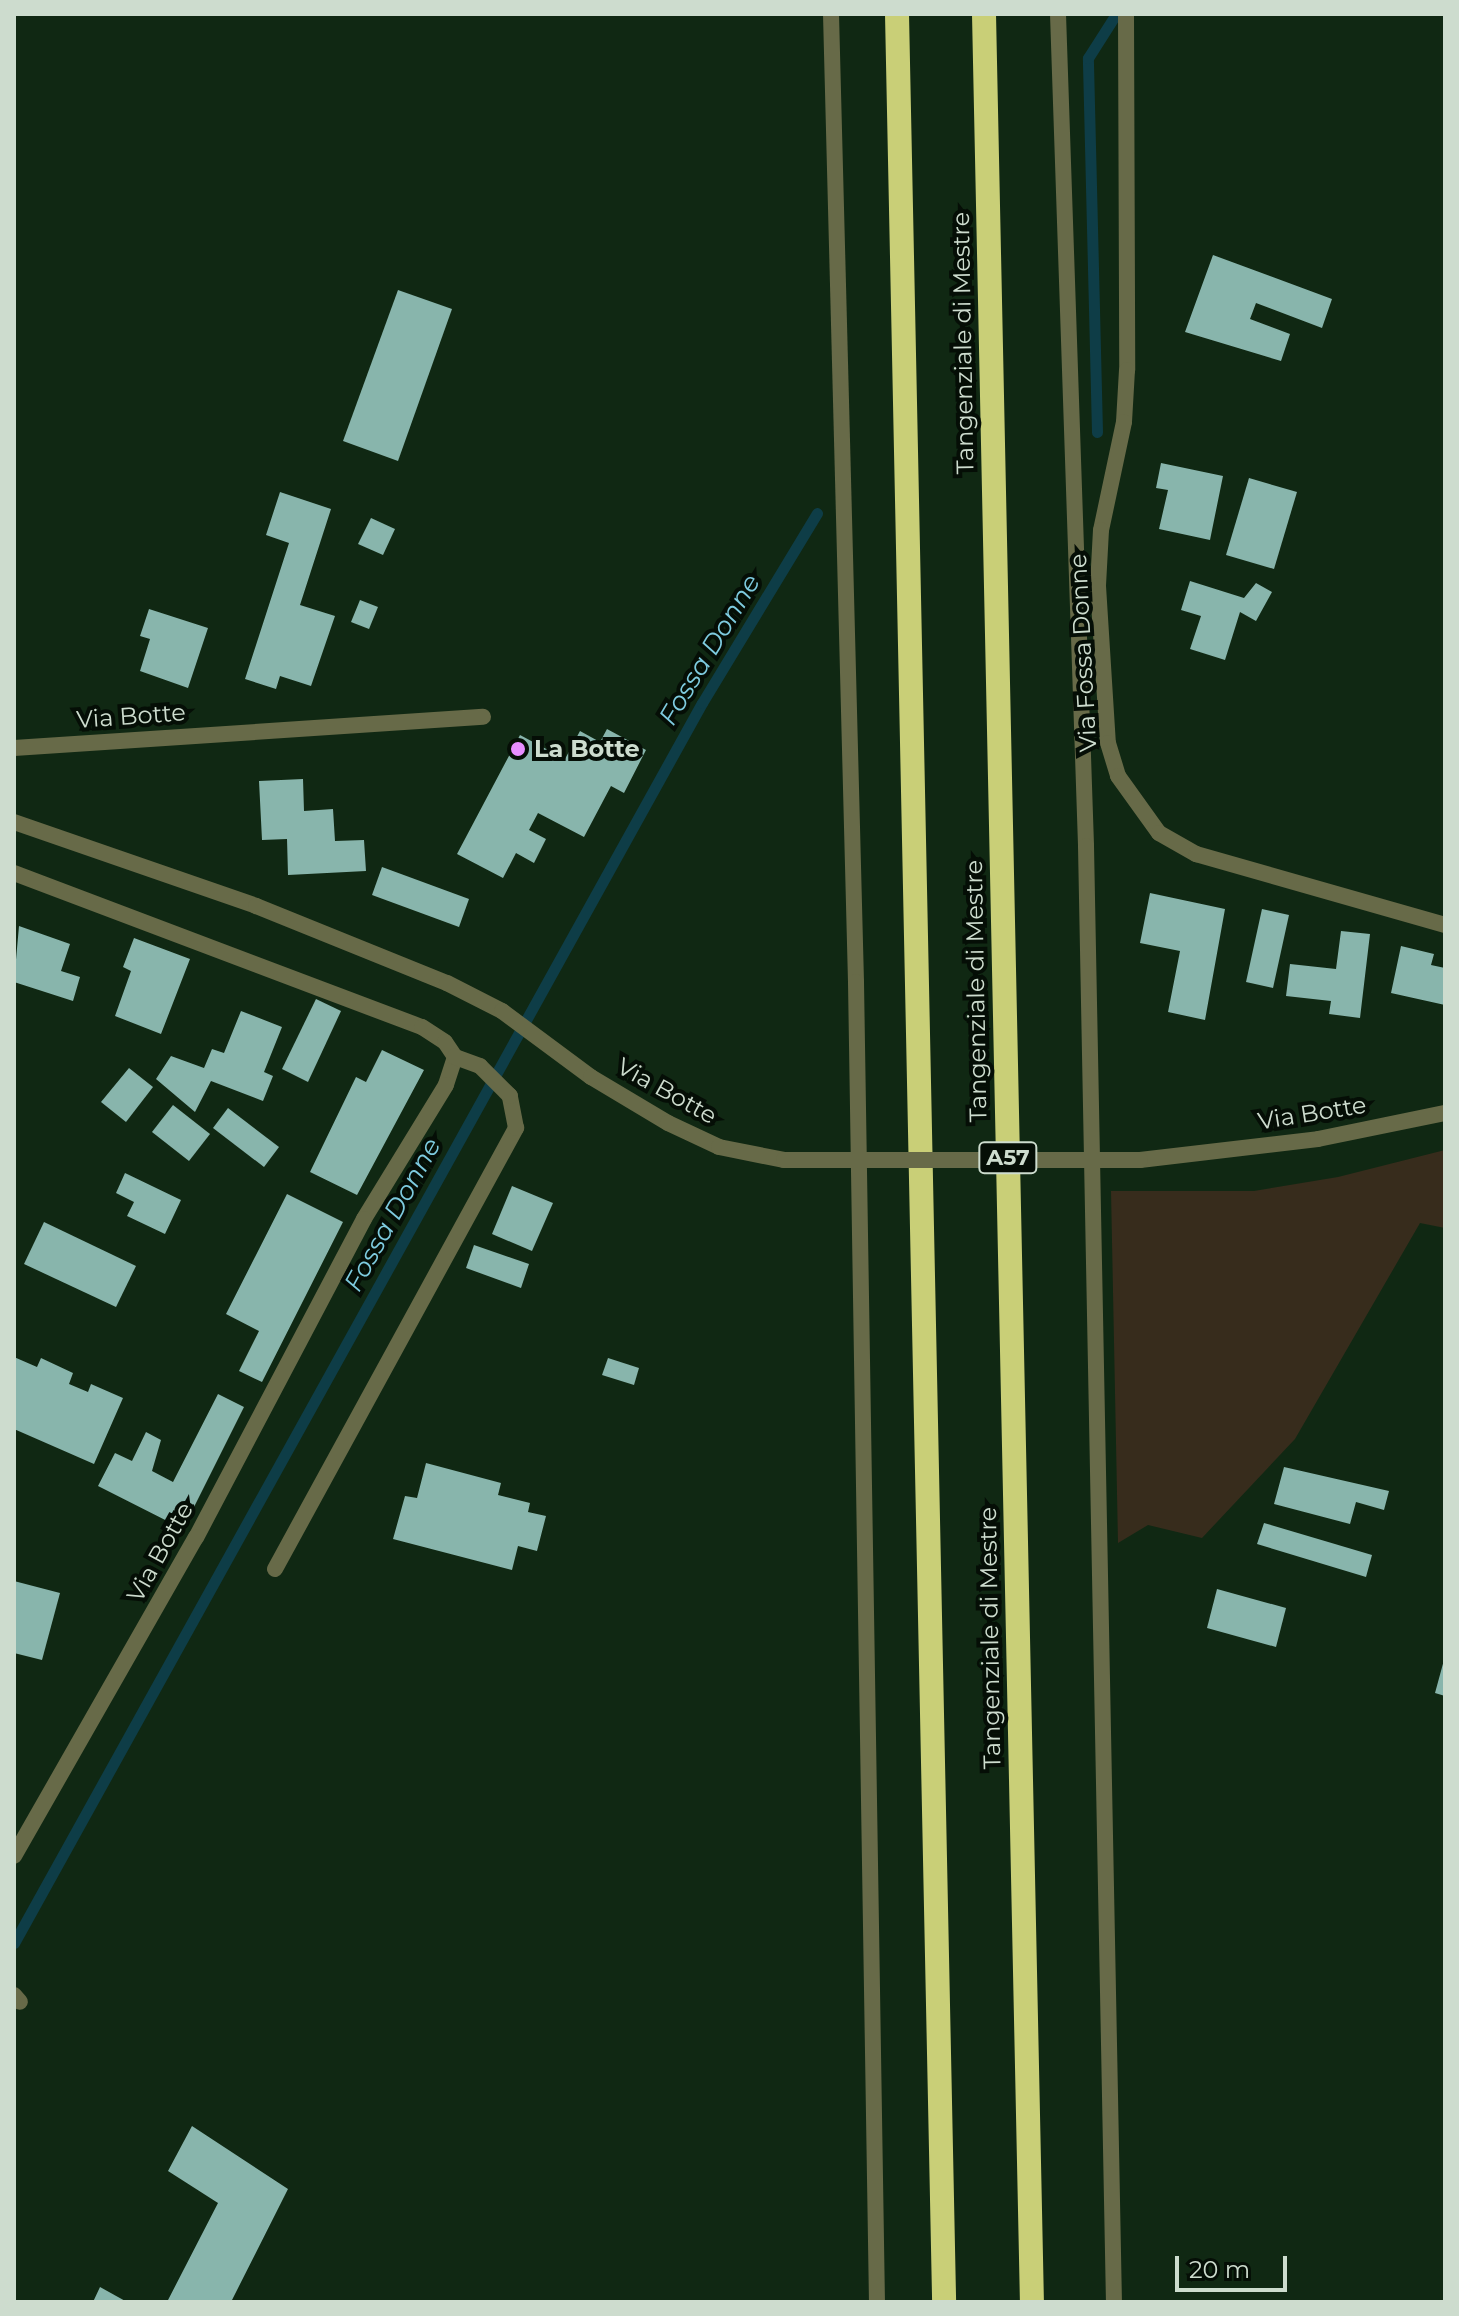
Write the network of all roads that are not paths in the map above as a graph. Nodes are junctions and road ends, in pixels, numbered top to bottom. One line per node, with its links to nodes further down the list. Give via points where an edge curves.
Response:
1 (831, 14): 15 (street, via 856,982)
2 (897, 14): 16 (highway)
3 (984, 14): 17 (highway, Tangenziale di Mestre / A57)
4 (1058, 14): 18 (street, via 1086,846)
5 (1126, 14): 10 (street, Via Fossa Donne, via 1130,59 1124,422 1101,530 1098,586 1108,743 1118,776 1159,833 1196,854)
6 (483, 717): 7 (street, Via Botte)
7 (14, 748)
8 (14, 822): 12 (street, Via Botte, bridge, via 333,935 502,1011 591,1077 719,1147 784,1160 1140,1160 1318,1139)
9 (14, 873): 11 (street, via 422,1027)
10 (1445, 925)
11 (455, 1057): 13 (street, via 480,1066 510,1096 516,1128); 14 (street, Via Botte, via 446,1085 364,1219 175,1576)
12 (1445, 1113)
13 (275, 1569)
14 (14, 1856)
15 (877, 2302)
16 (944, 2302)
17 (1032, 2302)
18 (1114, 2302)

